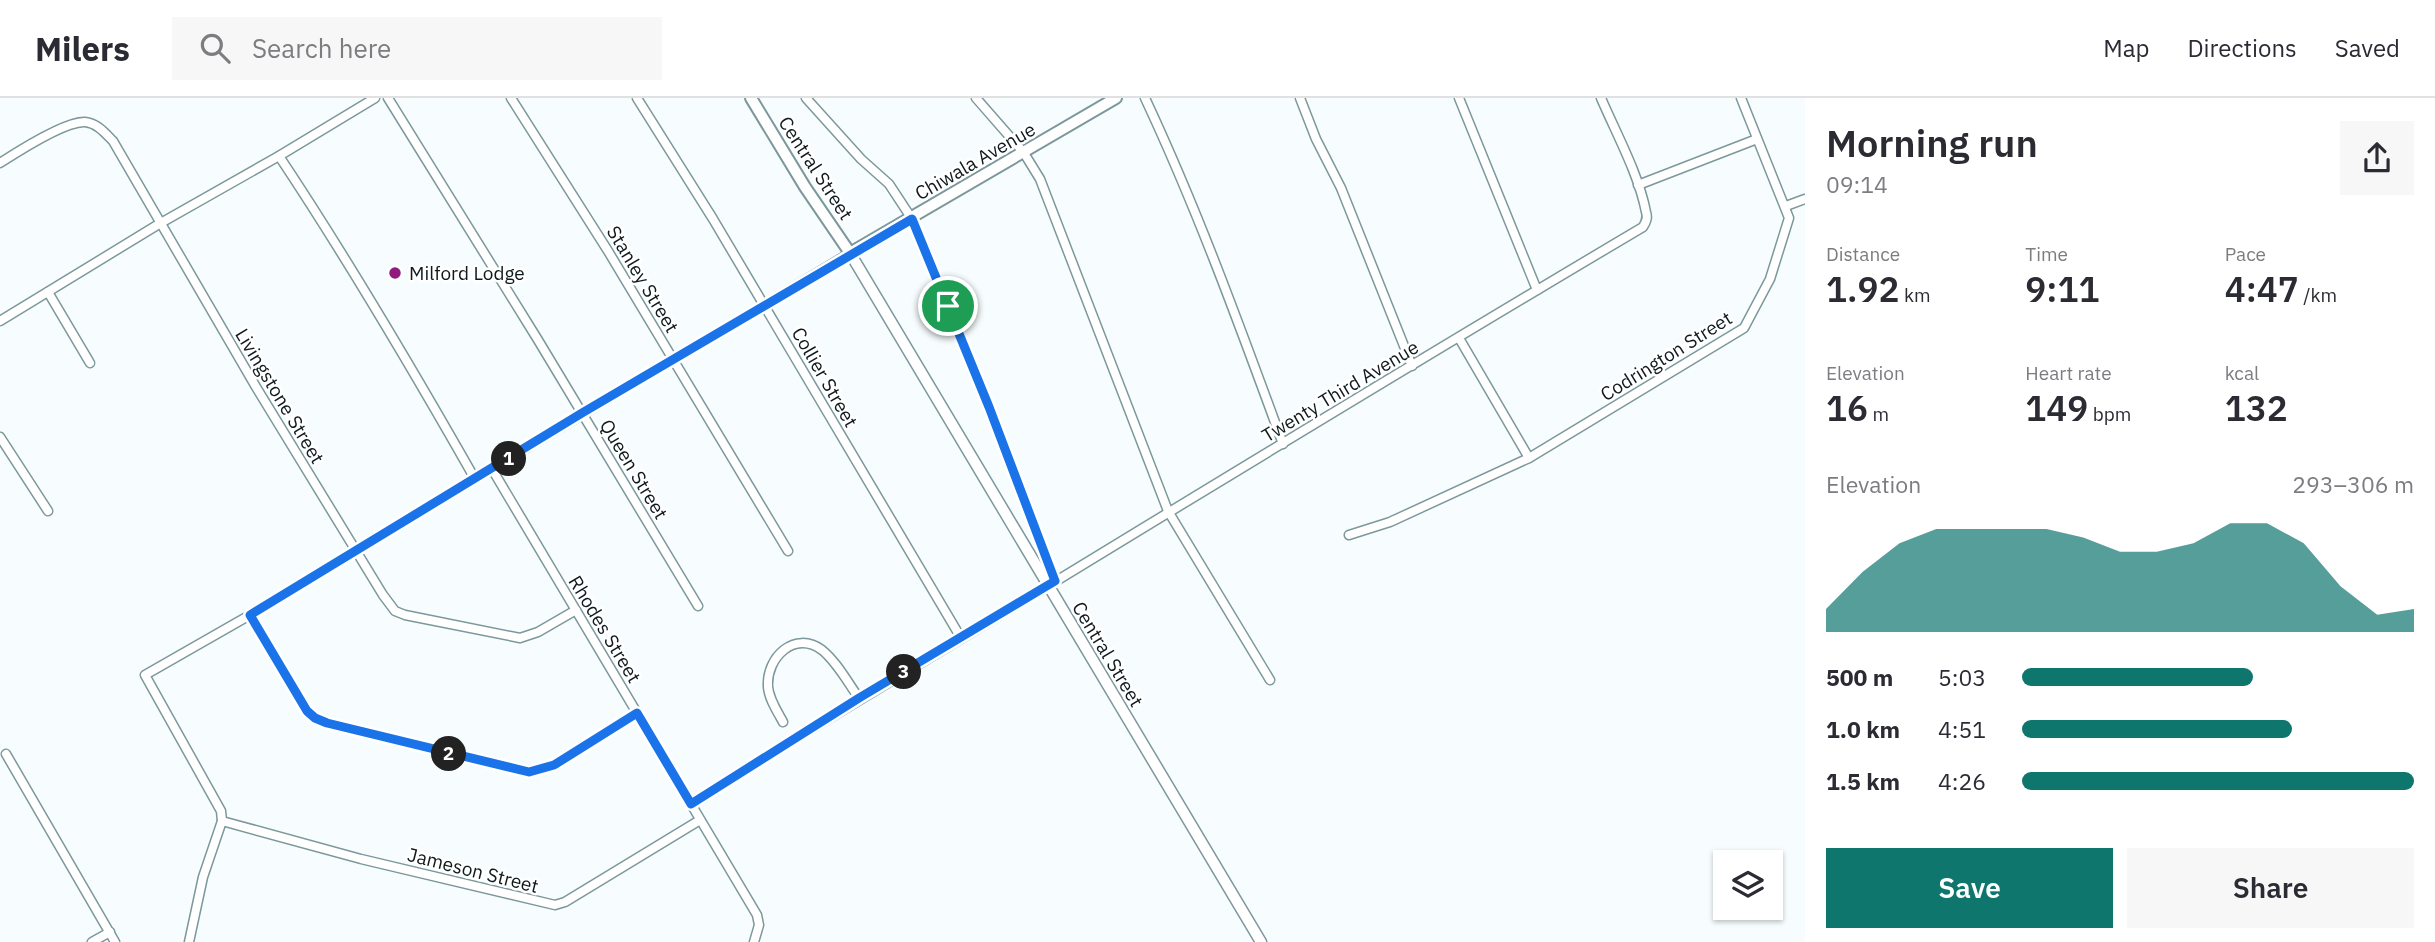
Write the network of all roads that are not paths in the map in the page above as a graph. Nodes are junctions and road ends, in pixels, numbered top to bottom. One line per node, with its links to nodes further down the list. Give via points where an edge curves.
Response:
1 (374, 98): 16 (street)
2 (388, 98): 32 (street, Queen Street)
3 (511, 98): 29 (street, Stanley Street)
4 (637, 98): 26 (street, Collier Street)
5 (751, 98): 23 (main road, Central Street)
6 (806, 98): 21 (street, via 890,184)
7 (976, 98): 15 (street)
8 (1116, 98): 15 (main road, Chiwala Avenue)
9 (1145, 98): 34 (street, via 1216,262)
10 (1300, 98): 31 (street)
11 (1458, 98): 24 (street)
12 (1601, 98): 18 (street)
13 (1741, 98): 14 (street)
14 (1756, 139): 18 (street); 20 (street)
15 (1024, 153): 21 (main road, Chiwala Avenue); 39 (street, via 1040,179)
16 (279, 156): 22 (street); 37 (street, via 390,330)
17 (0, 163): 22 (street, Livingstone Street, via 55,132 84,122 92,125 119,150)
18 (1638, 185): 24 (street, Twenty Third Avenue, via 1647,214 1643,228)
19 (1805, 199): 20 (street)
20 (1786, 206): 35 (street, Codrington Street, via 1788,226 1770,279 1744,328)
21 (912, 219): 23 (main road, Chiwala Avenue); 43 (street, via 989,407)
22 (159, 224): 25 (street); 41 (street, Livingstone Street)
23 (850, 253): 26 (street); 43 (street, Central Street)
24 (1537, 290): 28 (street, Twenty Third Avenue)
25 (48, 292): 27 (street); 30 (street)
26 (765, 305): 29 (street); 47 (street, Collier Street)
27 (0, 321)
28 (1459, 338): 31 (street, Twenty Third Avenue); 35 (street)
29 (673, 360): 32 (street); 42 (street, Stanley Street)
30 (90, 363)
31 (1412, 366): 34 (street, Twenty Third Avenue)
32 (582, 413): 36 (street); 44 (street, Queen Street)
33 (0, 437): 38 (street)
34 (1283, 444): 39 (street, Twenty Third Avenue)
35 (1529, 458): 40 (street, Codrington Street, via 1390,522)
36 (492, 470): 37 (street); 45 (street, Rhodes Street)
37 (475, 479): 41 (street)
38 (48, 511)
39 (1168, 511): 43 (street, Twenty Third Avenue); 48 (street)
40 (1349, 535)
41 (356, 550): 45 (street, Livingstone Street, via 389,605 405,615 520,638); 46 (street)
42 (788, 551)
43 (1051, 583): 47 (street, Twenty Third Avenue); 62 (street, Central Street)
44 (698, 606)
45 (576, 610): 50 (street, Rhodes Street)
46 (250, 615): 50 (street, via 307,711 340,726 529,772 554,765); 55 (street, via 145,675 216,801)
47 (961, 638): 49 (street, Twenty Third Avenue)
48 (1270, 680)
49 (859, 698): 51 (street, via 822,651 810,645 792,646 773,659 769,679 770,696); 53 (street, Twenty Third Avenue)
50 (637, 713): 53 (street, Rhodes Street)
51 (783, 722)
52 (6, 754): 56 (street)
53 (691, 804): 54 (street, Rhodes Street)
54 (700, 820): 55 (street, Jameson Street, via 555,905); 57 (street, Rhodes Street, via 757,915)
55 (222, 821): 60 (street, via 203,877)
56 (110, 932): 58 (street); 59 (street)
57 (754, 939): 61 (street)
58 (92, 942)
59 (115, 942)
60 (189, 942)
61 (746, 942)
62 (1261, 942)

